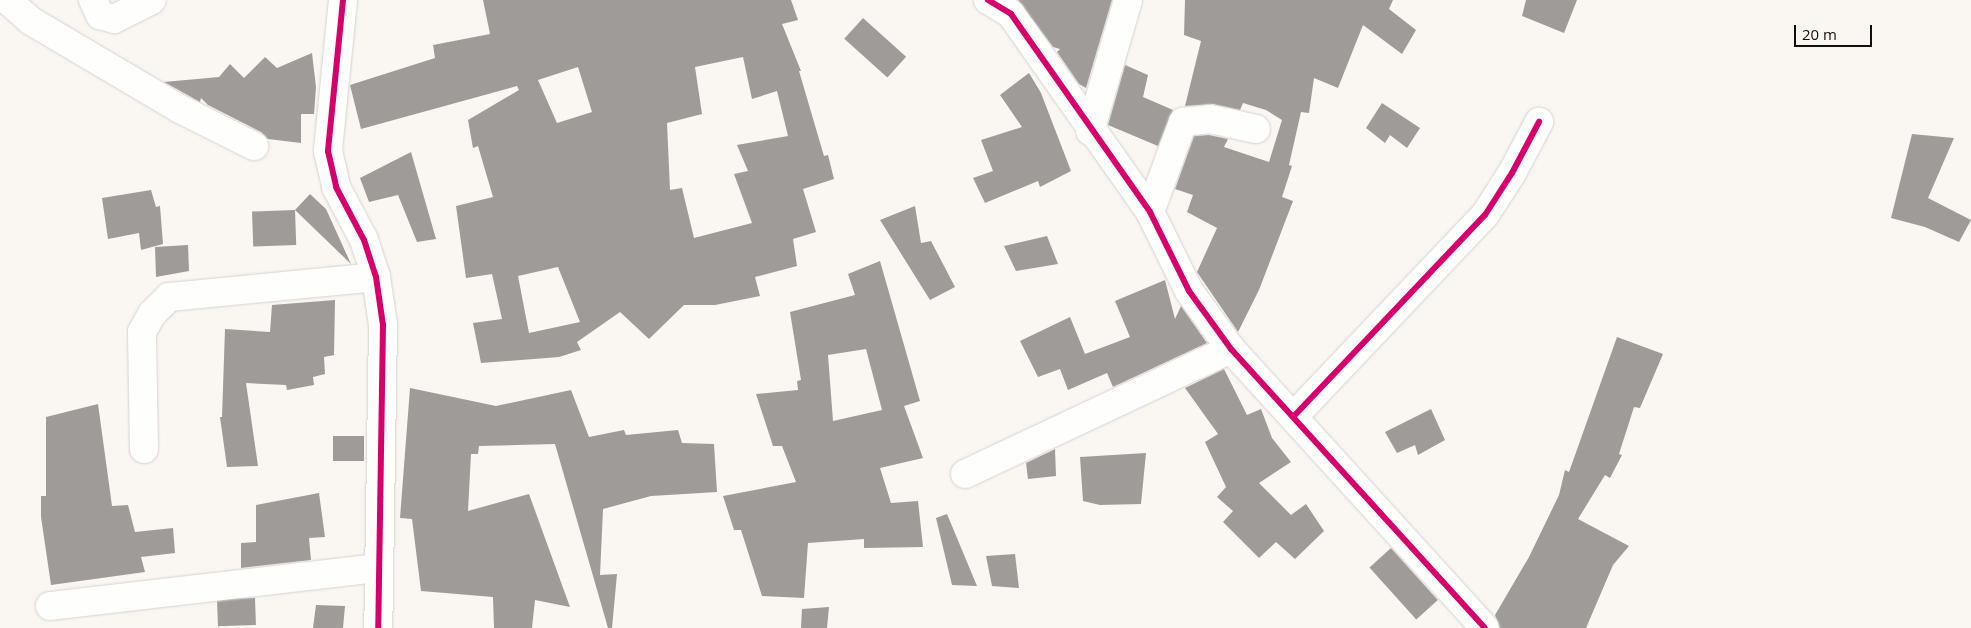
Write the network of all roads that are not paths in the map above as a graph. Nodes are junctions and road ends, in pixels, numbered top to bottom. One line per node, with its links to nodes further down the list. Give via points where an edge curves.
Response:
1 (7, 0): 10 (street, via 31,20 172,104)
2 (93, 0): 3 (street, via 100,15 114,19)
3 (152, 0)
4 (343, 0): 12 (street, via 328,151 336,187 364,240)
5 (988, 0): 9 (street, via 1011,14)
6 (1128, 0): 9 (street)
7 (1539, 122): 14 (street, via 1512,173 1484,215)
8 (1256, 128): 11 (street, via 1210,120 1183,122)
9 (1090, 131): 11 (street)
10 (254, 146)
11 (1150, 212): 13 (street, via 1189,291)
12 (376, 276): 15 (street, via 169,297 152,314 142,332); 17 (street, via 383,325)
13 (1231, 349): 14 (street); 16 (street)
14 (1294, 416): 20 (street)
15 (144, 449)
16 (965, 474)
17 (378, 568): 18 (street); 19 (street)
18 (50, 606)
19 (378, 628)
20 (1485, 628)

